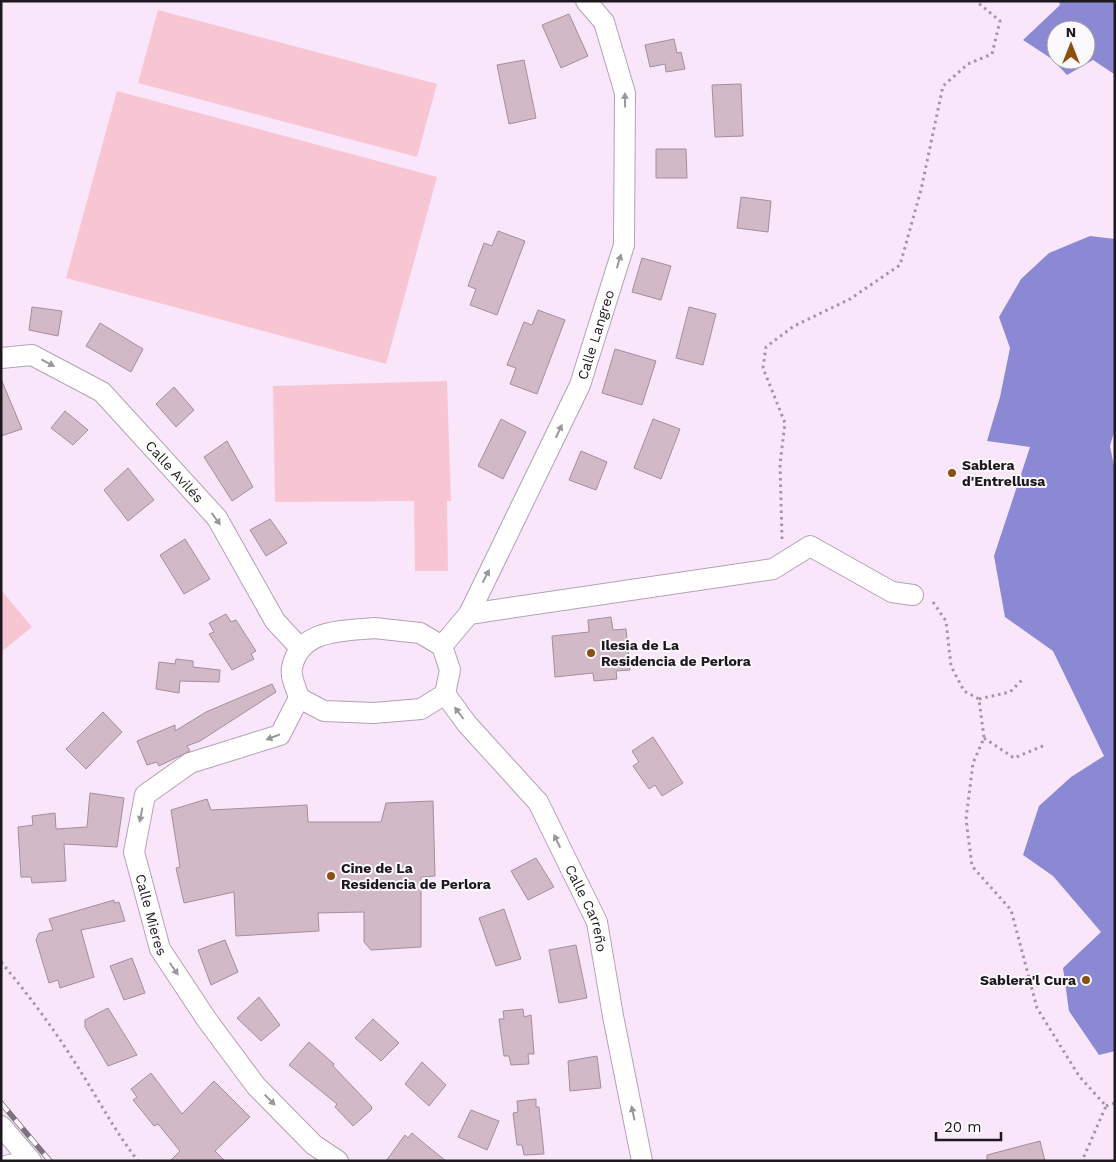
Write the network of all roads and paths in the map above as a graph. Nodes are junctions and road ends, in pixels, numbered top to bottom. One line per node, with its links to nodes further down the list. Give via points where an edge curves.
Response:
1 (586, 1): 6 (street, Calle Langreo, one-way to 1, via 580,385 624,245 625,93 604,22)
2 (976, 1): 4 (path, via 1000,21 992,54 968,64 943,86 921,190 900,265 850,299 794,326 766,347 763,368 786,422 780,464 782,539)
3 (1, 358): 8 (street, Calle Avilés, one-way to 8, via 32,354 102,392 217,518 275,621)
4 (789, 559): 5 (street, via 810,546 892,592); 6 (street, via 773,569)
5 (913, 595): 12 (path, via 923,588 946,621 951,666 964,691)
6 (469, 614): 7 (street, Calle Langreo)
7 (442, 646): 8 (street, via 420,633 374,628 322,633); 10 (street, via 450,670)
8 (300, 648): 11 (street, via 291,670)
9 (1023, 678): 12 (path, via 1010,692)
10 (444, 694): 11 (street, via 421,708 374,713 324,711); 23 (street, Calle Carreño, one-way to 10, via 612,1016 597,922 538,802)
11 (299, 698): 22 (street, Calle Mieres, one-way to 22, via 280,735 190,763 146,795 134,852 160,949 256,1086 314,1144)
12 (980, 699): 13 (path)
13 (984, 738): 14 (path, via 1014,758); 17 (path, via 973,764 966,819 972,866 1011,910 1037,1008 1079,1076)
14 (1045, 745)
15 (1, 962): 21 (path, via 36,1002 117,1135)
16 (1115, 1103): 17 (path)
17 (1106, 1106): 24 (path)
18 (1, 1126): 19 (street)
19 (29, 1158): 20 (lane)
20 (5, 1161)
21 (138, 1161)
22 (338, 1161)
23 (642, 1161)
24 (1082, 1161)

